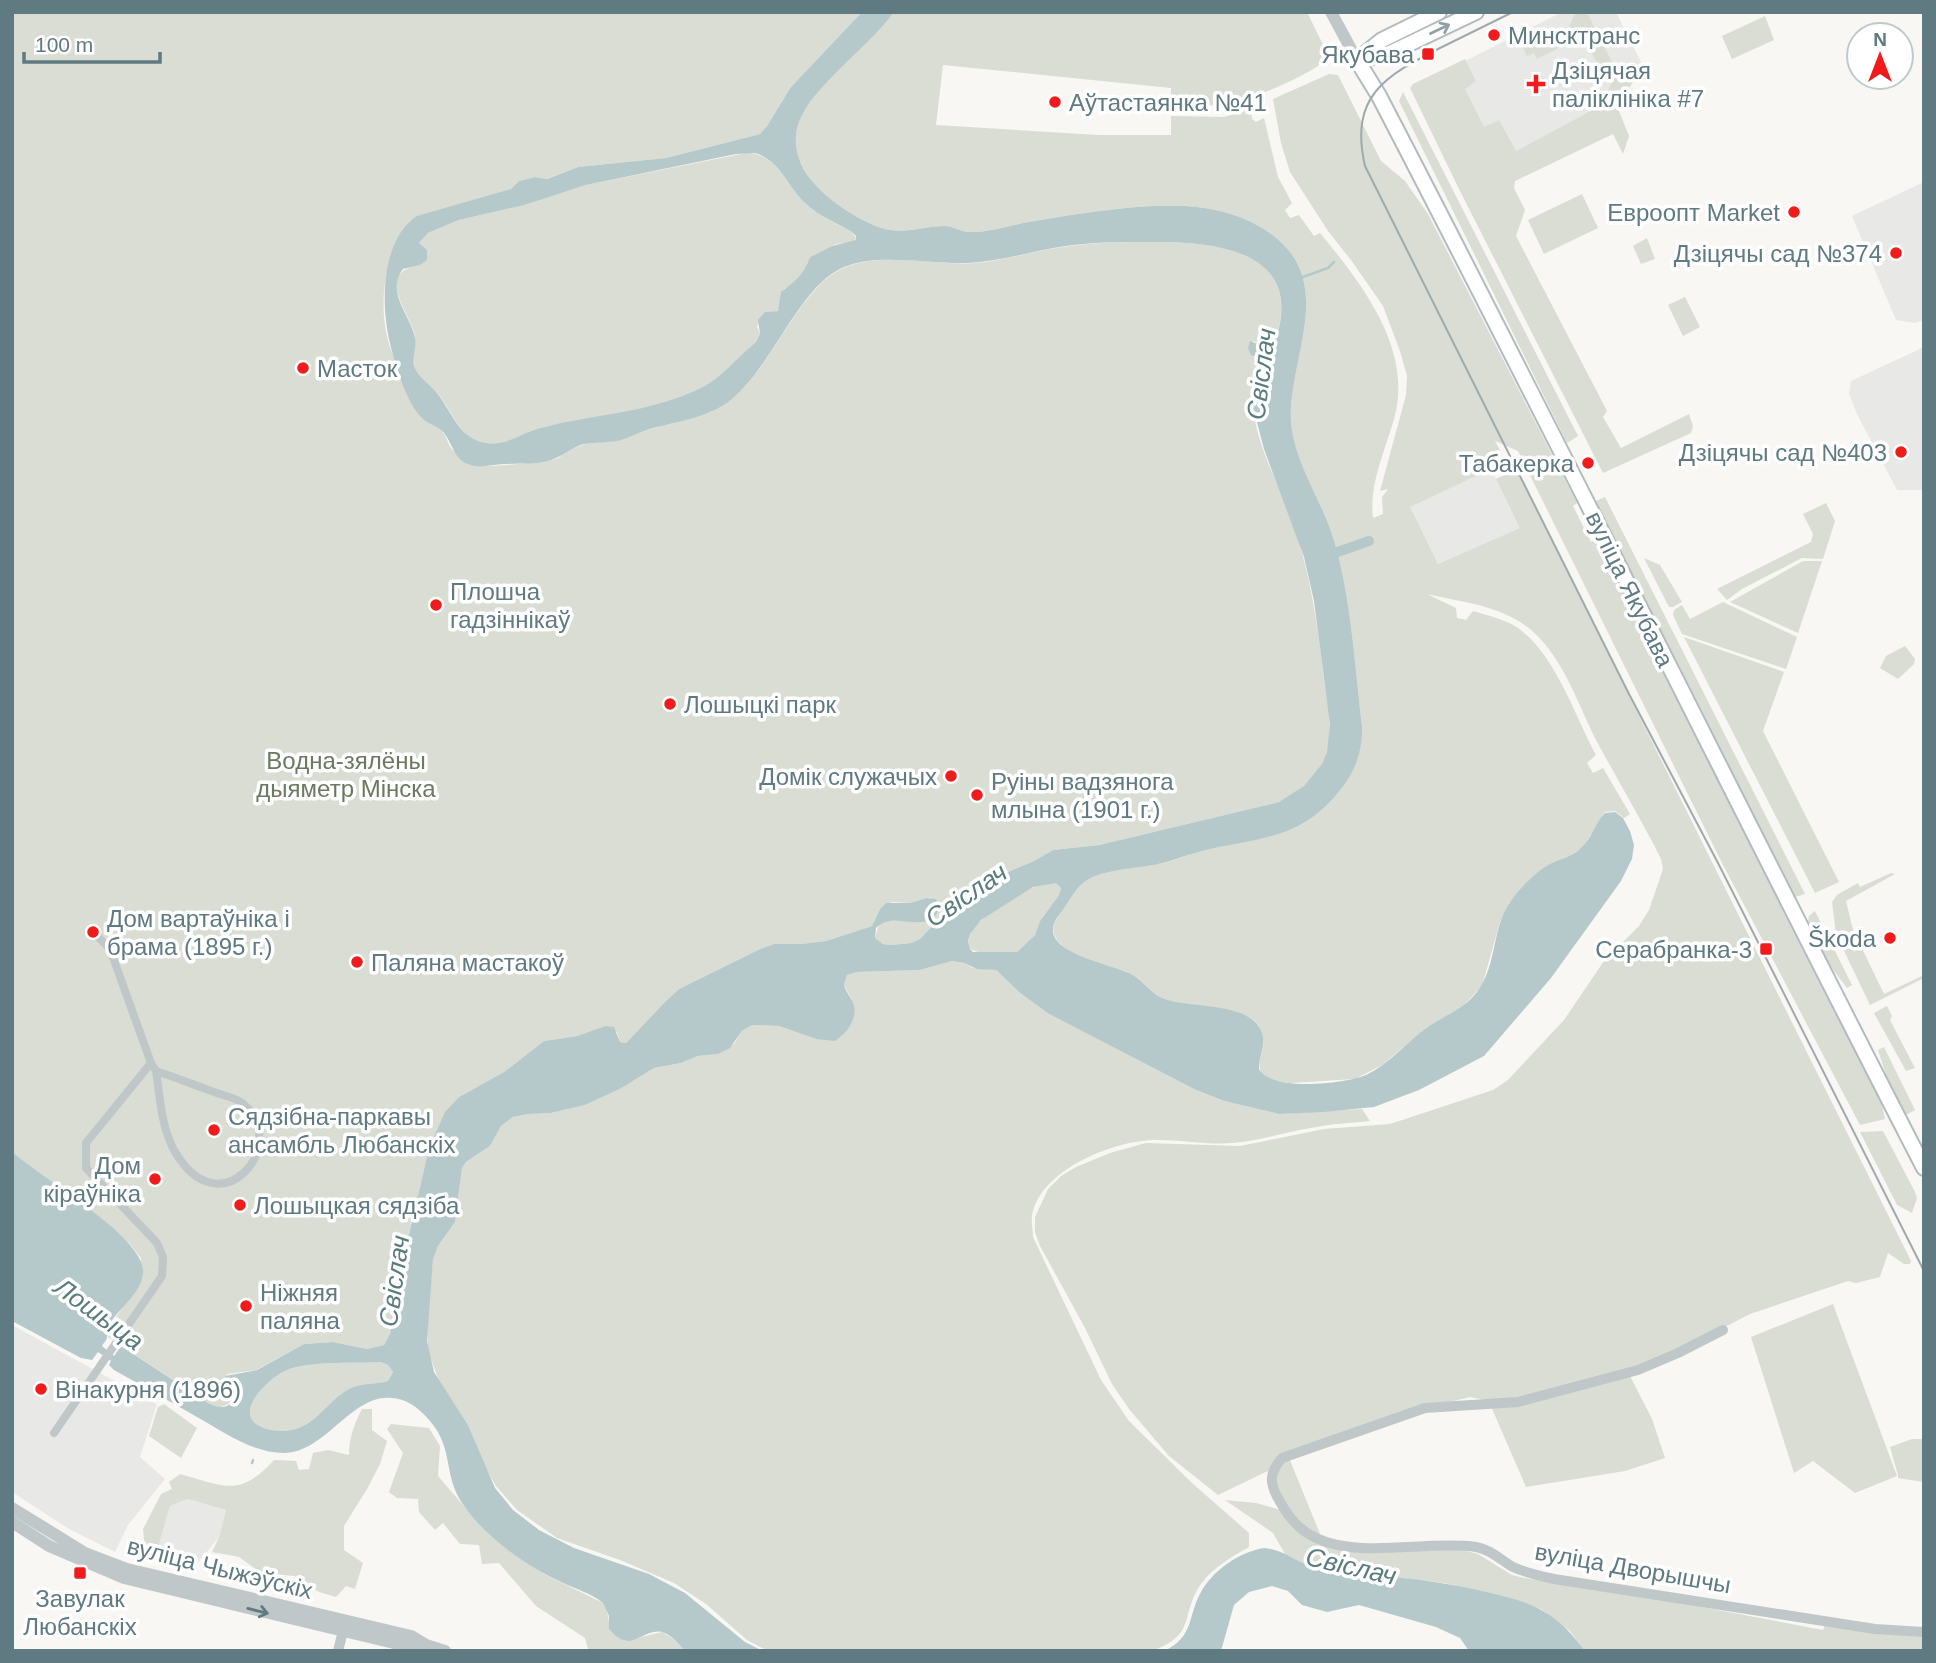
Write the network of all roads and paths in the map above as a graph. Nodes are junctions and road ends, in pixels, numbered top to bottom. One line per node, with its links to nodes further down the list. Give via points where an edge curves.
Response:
1 (1331, 12): 4 (street, вуліца Якубава)
2 (1439, 12): 4 (main road, via 1382,40)
3 (1475, 12): 4 (main road, one-way to 3, via 1391,53)
4 (1357, 60): 7 (main road, вуліца Якубава, via 1571,469)
5 (93, 932): 6 (street, via 110,948)
6 (154, 1067): 6 (street, via 165,1126 188,1171 198,1180 219,1184 245,1172 257,1156 255,1118 242,1103); 9 (street, via 86,1143 86,1168 157,1243 164,1266 159,1283)
7 (1924, 1168)
8 (1723, 1330): 13 (street, вуліца Дворышчы, via 1638,1370 1518,1402 1444,1406 1406,1414 1282,1458 1270,1477 1271,1485 1303,1530 1337,1544 1478,1547 1527,1573 1554,1579 1875,1629)
9 (54, 1433)
10 (12, 1508): 12 (street, вуліца Чыжэўскіх, via 85,1553 127,1569)
11 (12, 1522): 12 (street, вуліца Чыжэўскіх, one-way to 12, via 49,1546 124,1578)
12 (344, 1626): 14 (street); 15 (street, вуліца Чыжэўскіх, via 411,1636)
13 (1924, 1632)
14 (338, 1651)
15 (445, 1651)

